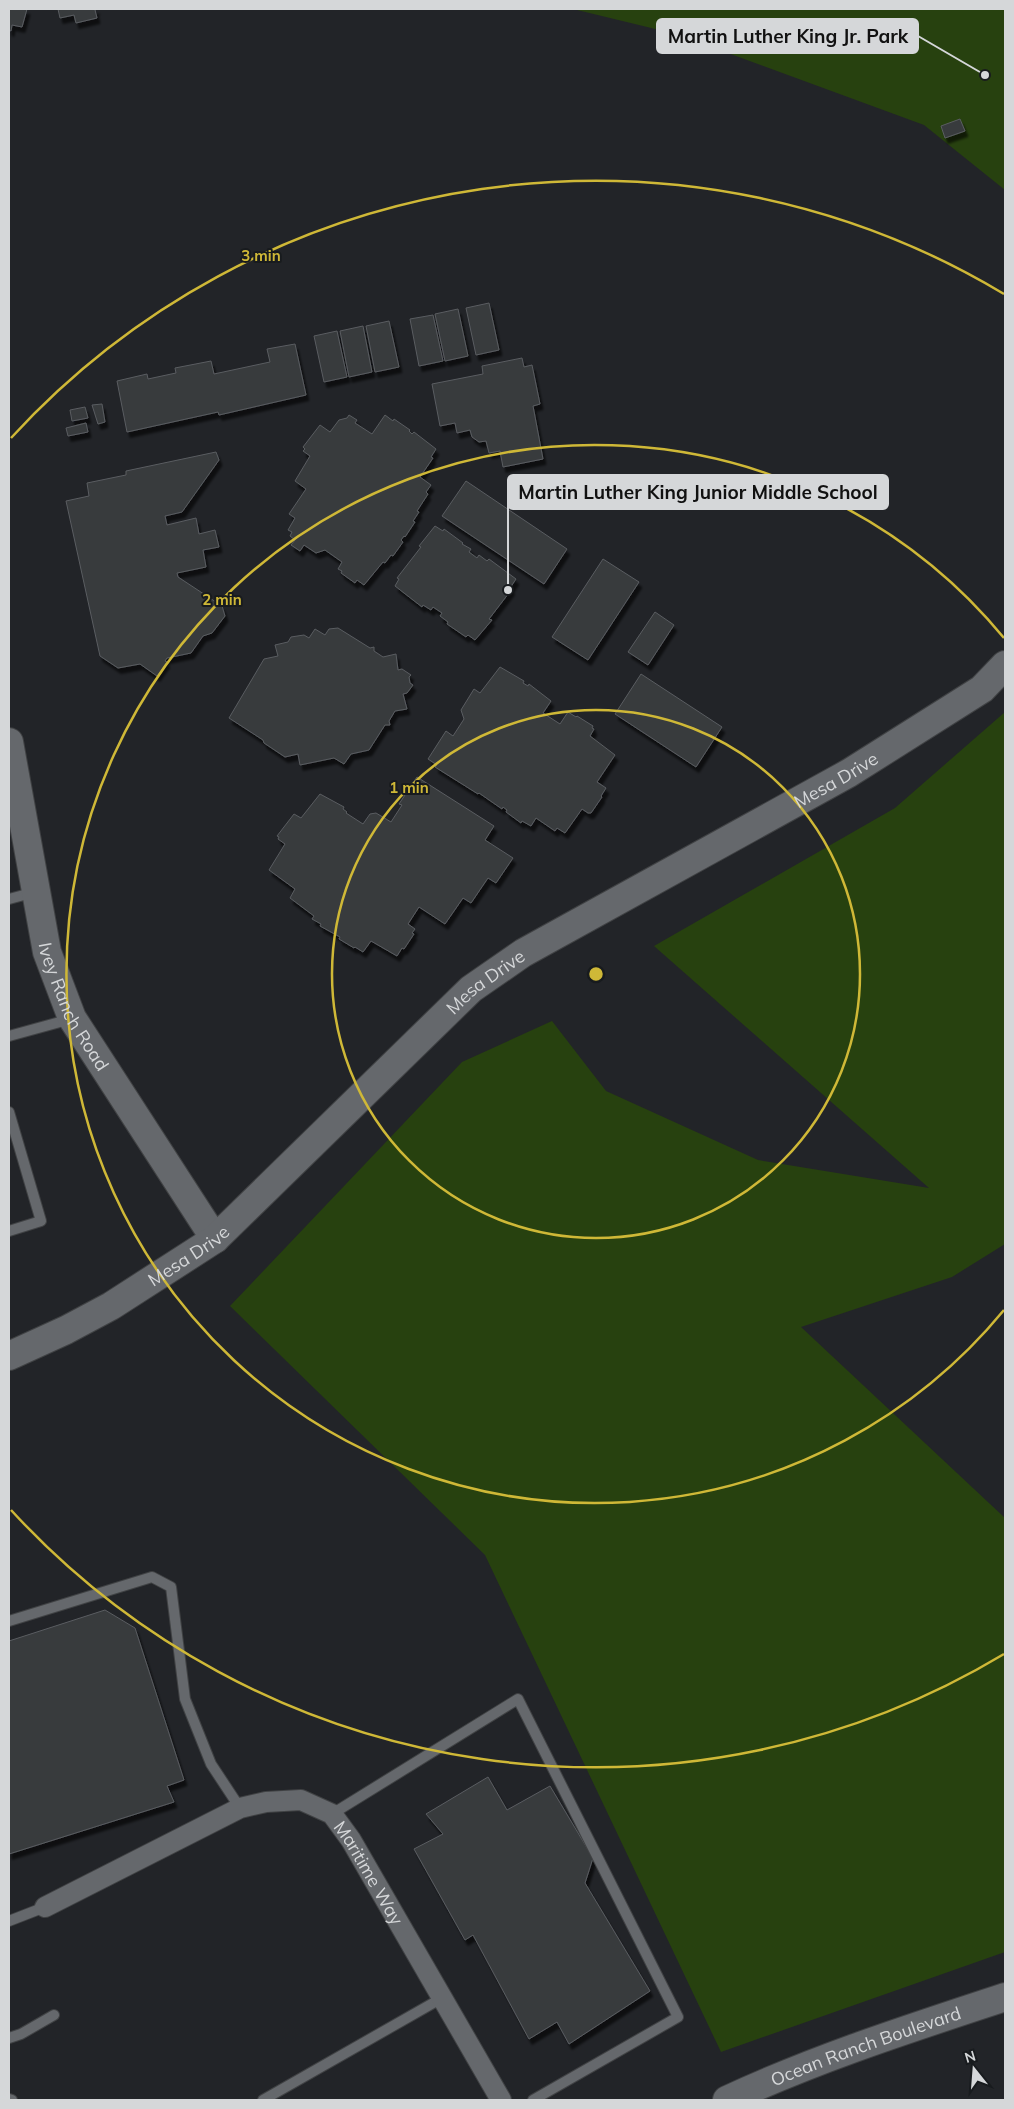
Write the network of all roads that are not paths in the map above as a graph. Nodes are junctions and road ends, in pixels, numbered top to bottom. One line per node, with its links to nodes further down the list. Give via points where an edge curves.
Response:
1 (1005, 665): 9 (main road, Mesa Drive, via 982,689 849,773 523,953 470,989)
2 (9, 742): 3 (main road, Ivey Ranch Road)
3 (36, 891): 4 (lane); 5 (main road, Ivey Ranch Road, via 47,952)
4 (9, 899)
5 (72, 1018): 6 (lane); 9 (main road, Ivey Ranch Road)
6 (9, 1036)
7 (9, 1112): 8 (lane, via 41,1221)
8 (9, 1230)
9 (215, 1240): 10 (main road, Mesa Drive, via 111,1306)
10 (9, 1356)
11 (9, 1621): 12 (lane, via 152,1577 171,1586 185,1699 211,1764)
12 (240, 1808): 13 (street, Maritime Way, via 266,1802 301,1800); 14 (street, Maritime Way)
13 (332, 1814): 17 (street, Maritime Way, via 352,1840); 23 (lane, via 518,1699 678,2017)
14 (45, 1907): 15 (lane)
15 (9, 1921)
16 (1005, 1997): 20 (main road, Ocean Ranch Boulevard, via 875,2039)
17 (442, 1998): 21 (lane); 22 (street, Maritime Way)
18 (54, 2016): 19 (lane)
19 (9, 2038)
20 (758, 2094): 24 (main road, Ocean Ranch Boulevard)
21 (262, 2100)
22 (501, 2100)
23 (533, 2100)
24 (727, 2100)

